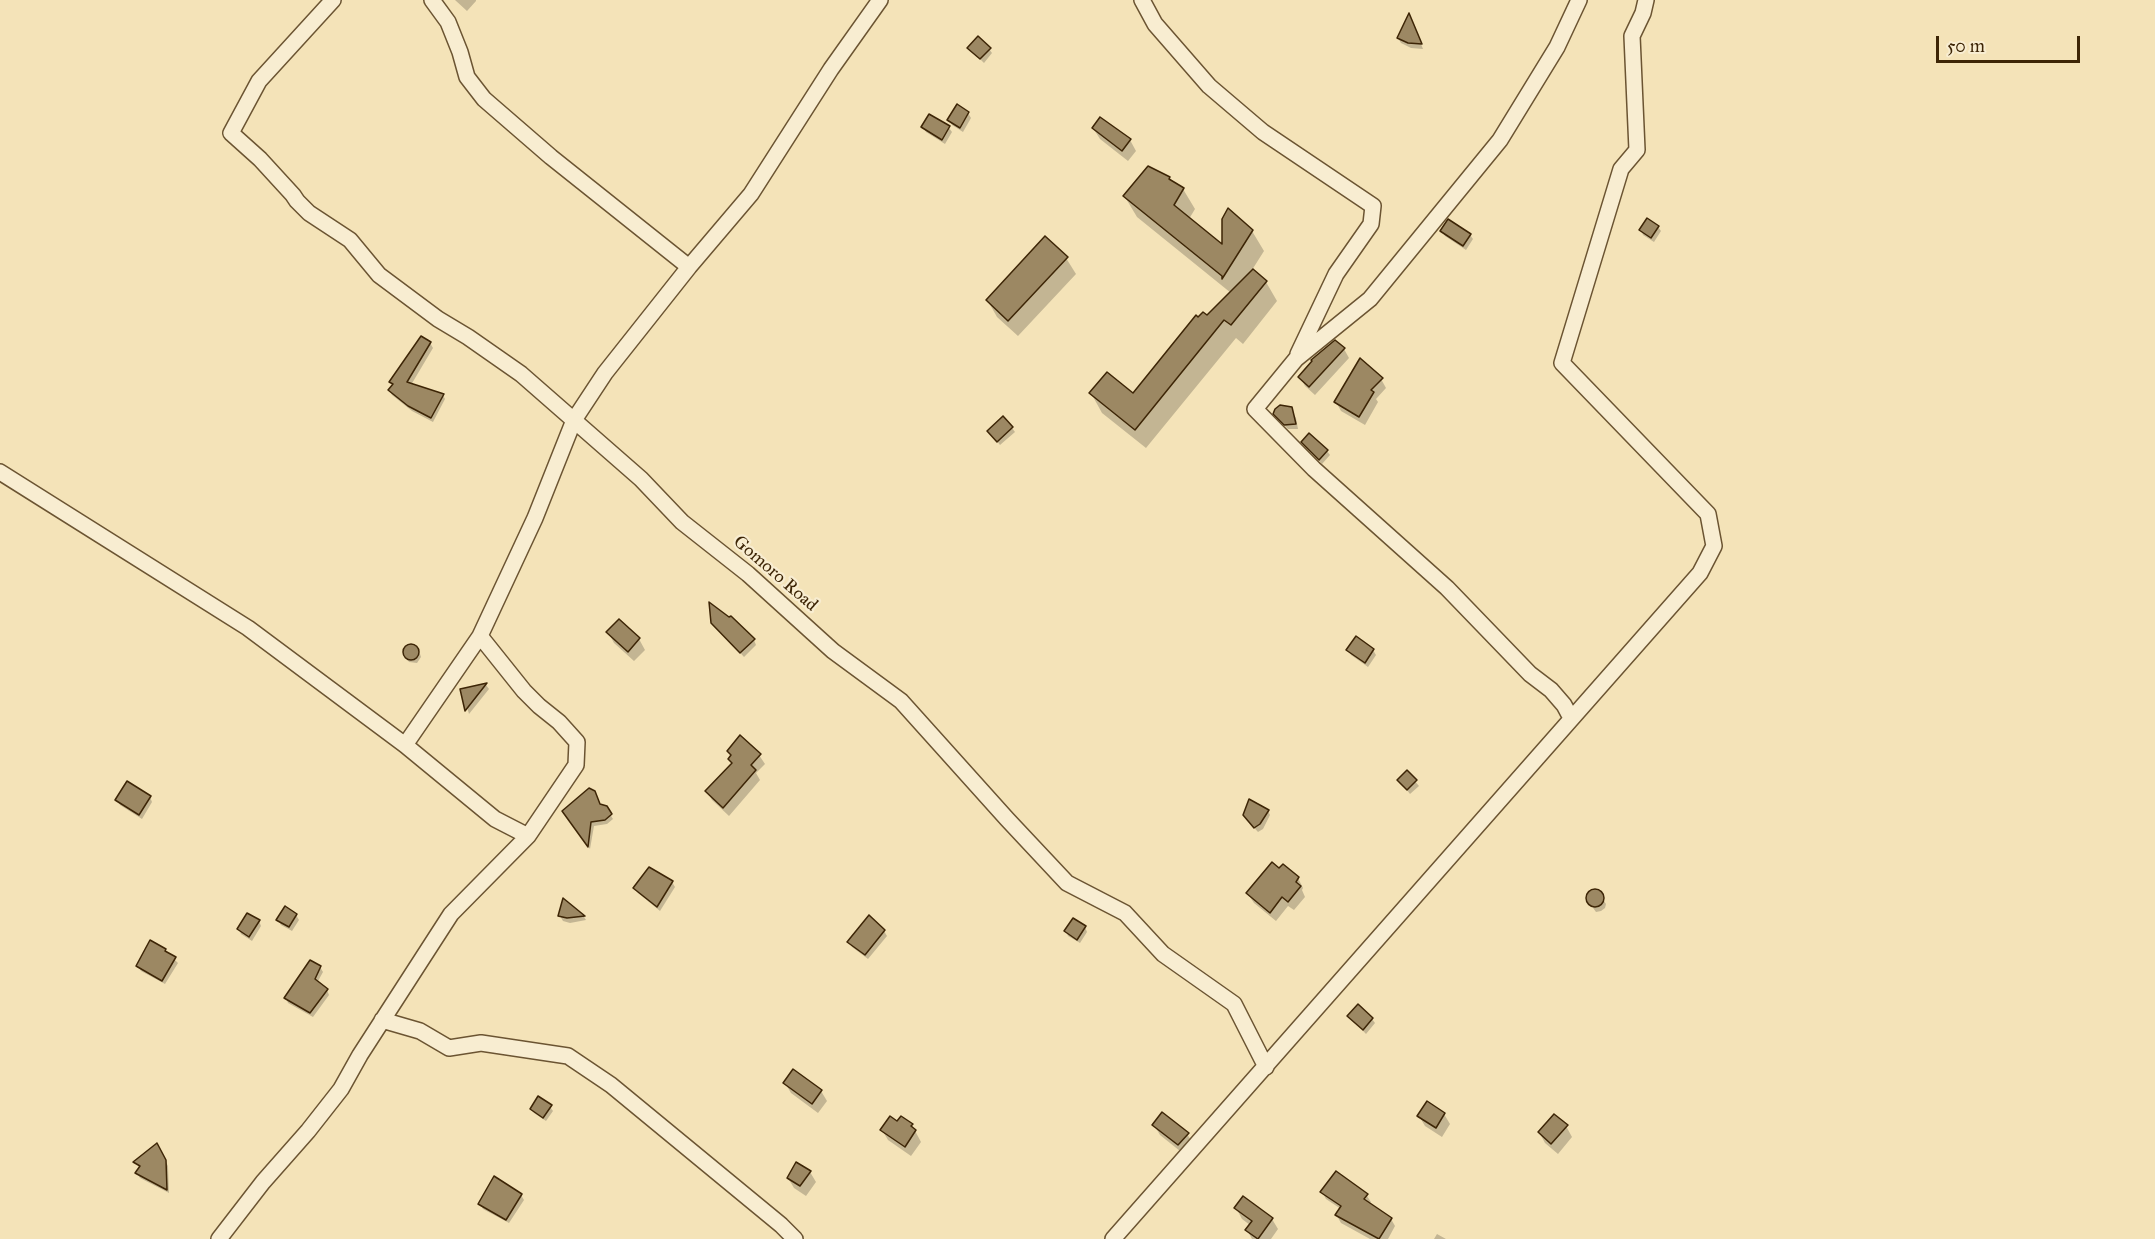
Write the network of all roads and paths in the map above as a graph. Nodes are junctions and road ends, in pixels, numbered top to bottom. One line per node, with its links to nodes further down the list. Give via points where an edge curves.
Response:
1 (333, 0): 9 (street, Gomoro Road, via 259,81 231,133 309,213 350,240 379,275 521,374)
2 (432, 0): 7 (street, via 448,22 467,77 484,99)
3 (880, 0): 7 (street, via 751,194)
4 (1142, 0): 8 (street, via 1155,24 1209,86 1263,132 1373,206 1371,224 1336,274)
5 (1579, 0): 8 (street, via 1557,47 1500,140 1370,299)
6 (1646, 0): 12 (street, via 1632,36 1637,150 1621,169 1562,363 1708,514 1714,546 1700,573)
7 (689, 267): 9 (street, via 605,373)
8 (1296, 359): 12 (street, via 1255,409 1314,469 1447,588 1530,674 1551,690)
9 (574, 420): 11 (street, via 535,518); 16 (street, Gomoro Road, via 641,479 682,522 748,574 833,651 901,701 1067,883 1125,913 1163,954 1234,1004)
10 (0, 472): 13 (street, via 248,628)
11 (480, 636): 13 (street); 14 (street, via 531,699 577,742 576,765)
12 (1571, 718): 16 (street)
13 (405, 745): 14 (street, via 495,819)
14 (528, 836): 15 (street, via 451,914)
15 (382, 1020): 17 (street, via 341,1089); 18 (street, via 420,1031 449,1048 481,1043 568,1056 611,1084)
16 (1266, 1067): 19 (street)
17 (219, 1239)
18 (795, 1239)
19 (1113, 1239)

